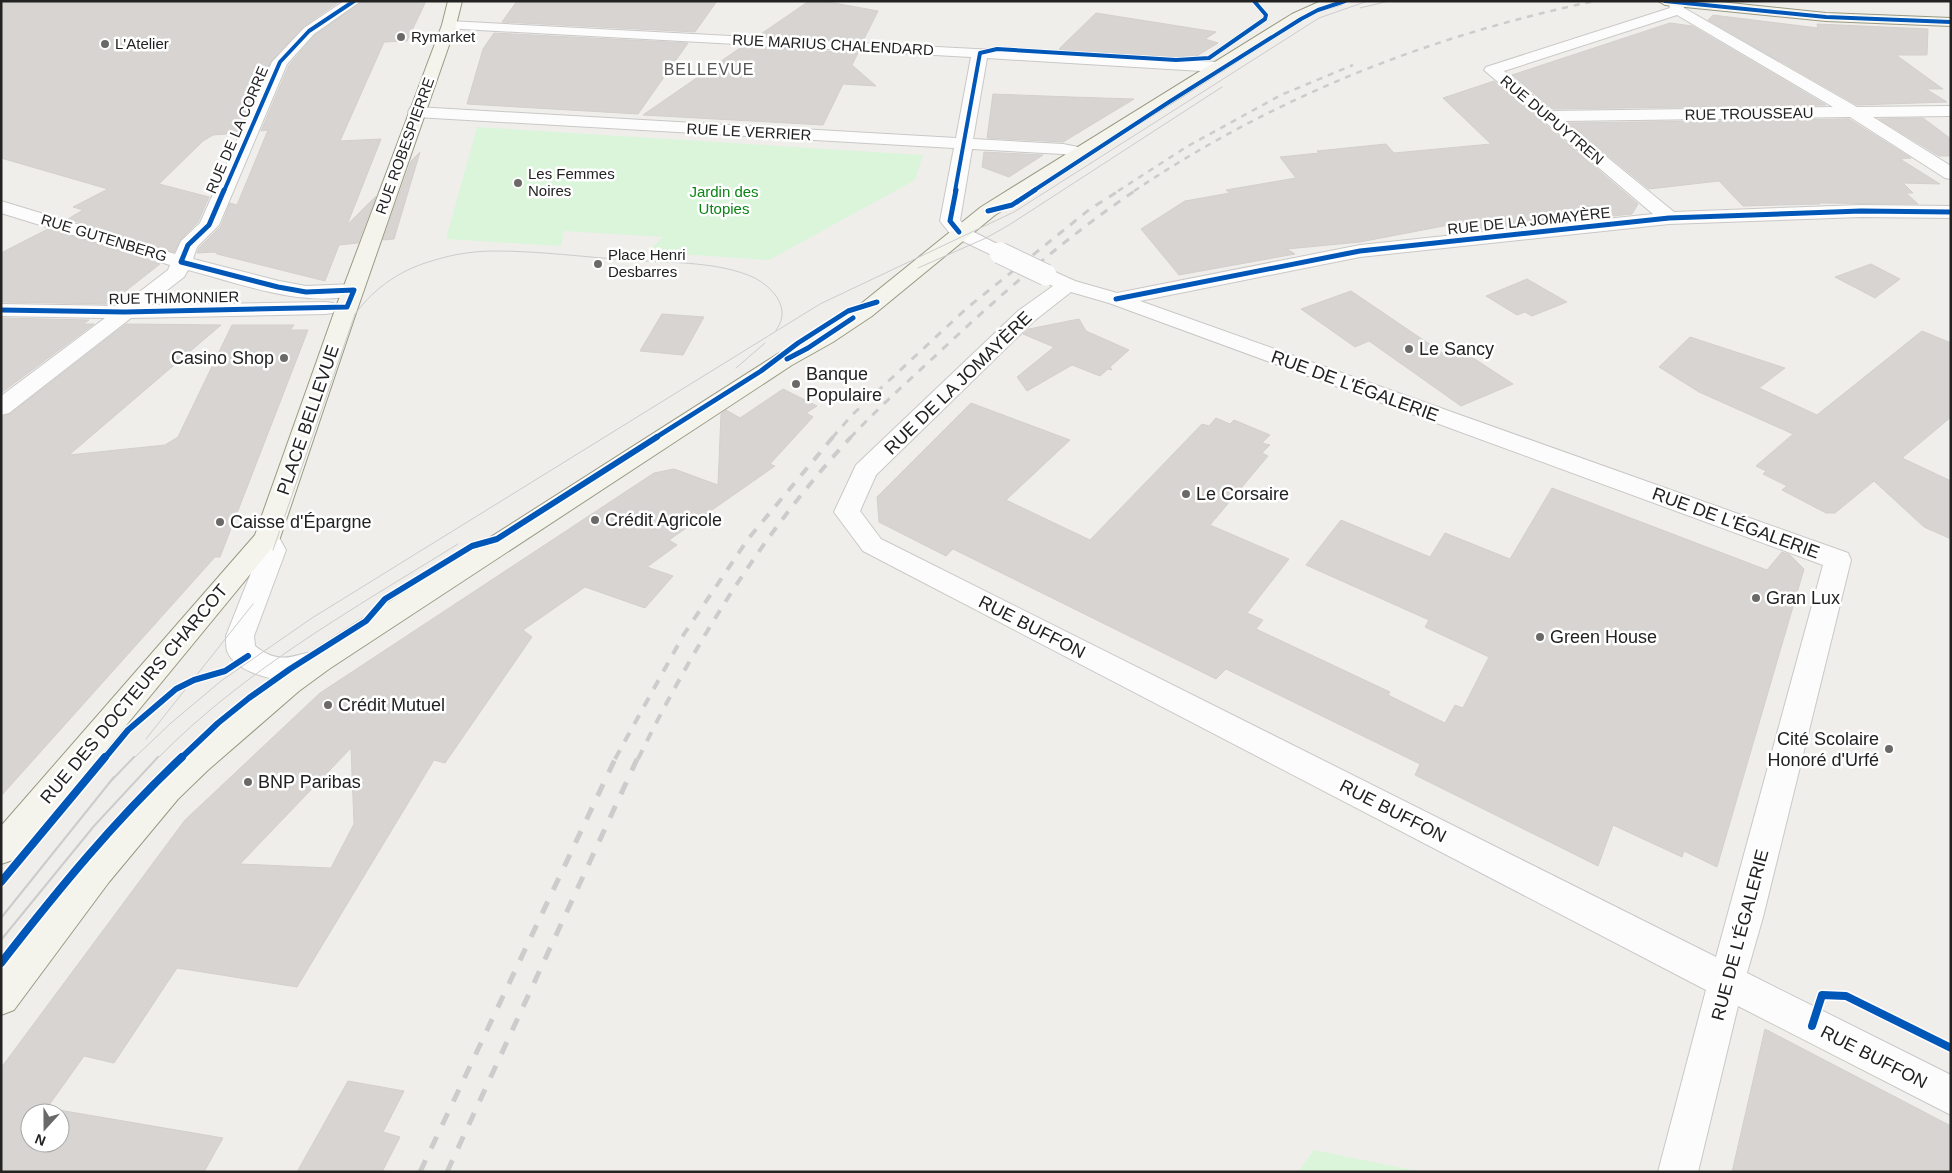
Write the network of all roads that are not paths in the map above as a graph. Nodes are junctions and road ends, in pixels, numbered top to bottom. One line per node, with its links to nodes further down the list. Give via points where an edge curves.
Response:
1 (354, 1): 20 (street, RUE DE LA CORRE, via 309,31 280,62 209,225 188,245)
2 (455, 1): 6 (main road, RUE ROBESPIERRE)
3 (1337, 1): 8 (main road, via 1294,11)
4 (1673, 5): 5 (main road, via 1826,17); 11 (street); 12 (street, RUE DUPUYTREN, via 1492,70)
5 (1951, 22)
6 (449, 25): 7 (street, RUE MARIUS CHALENDARD); 10 (main road, RUE ROBESPIERRE)
7 (980, 53): 8 (street, RUE MARIUS CHALENDARD); 13 (street)
8 (1218, 67): 14 (main road)
9 (1951, 111): 11 (street, RUE TROUSSEAU)
10 (416, 112): 13 (street, RUE LE VERRIER); 22 (main road, RUE ROBESPIERRE)
11 (1853, 112): 12 (street, RUE TROUSSEAU); 15 (street)
12 (1547, 116): 18 (street, RUE DUPUYTREN)
13 (965, 144): 14 (street, RUE LE VERRIER, via 1072,149); 19 (street, via 950,221)
14 (1082, 153): 19 (main road)
15 (1951, 174)
16 (1, 207): 20 (street, RUE GUTENBERG)
17 (1951, 212): 18 (street, RUE DE LA JOMAYÈRE, via 1861,211)
18 (1669, 218): 23 (street, RUE DE LA JOMAYÈRE, via 1360,252)
19 (959, 232): 21 (street, bridge); 29 (main road, via 891,292 853,318 764,372)
20 (182, 262): 22 (street, RUE GUTENBERG, via 278,287); 25 (street, RUE DE LA CORRE, via 177,273)
21 (1068, 285): 23 (street, RUE DE L'ÉGALERIE); 27 (street, RUE DE LA JOMAYÈRE, via 1026,316 866,471)
22 (350, 299): 25 (street, RUE THIMONNIER); 28 (main road, PLACE BELLEVUE)
23 (1116, 299): 31 (street, RUE DE L'ÉGALERIE, via 1838,560)
24 (1, 310): 25 (street, RUE THIMONNIER)
25 (125, 312): 26 (street, RUE DE LA CORRE)
26 (1, 408)
27 (847, 512): 31 (street, RUE BUFFON, via 872,545)
28 (270, 544): 29 (street, via 240,636 241,650 251,659 276,669 297,669); 30 (main road, RUE DES DOCTEURS CHARCOT, via 192,623)
29 (319, 661): 32 (main road, via 232,731 167,790 97,872)
30 (1, 850)
31 (1727, 982): 33 (street, RUE BUFFON); 34 (street, RUE DE L'ÉGALERIE)
32 (1, 998)
33 (1951, 1096)
34 (1678, 1172)

